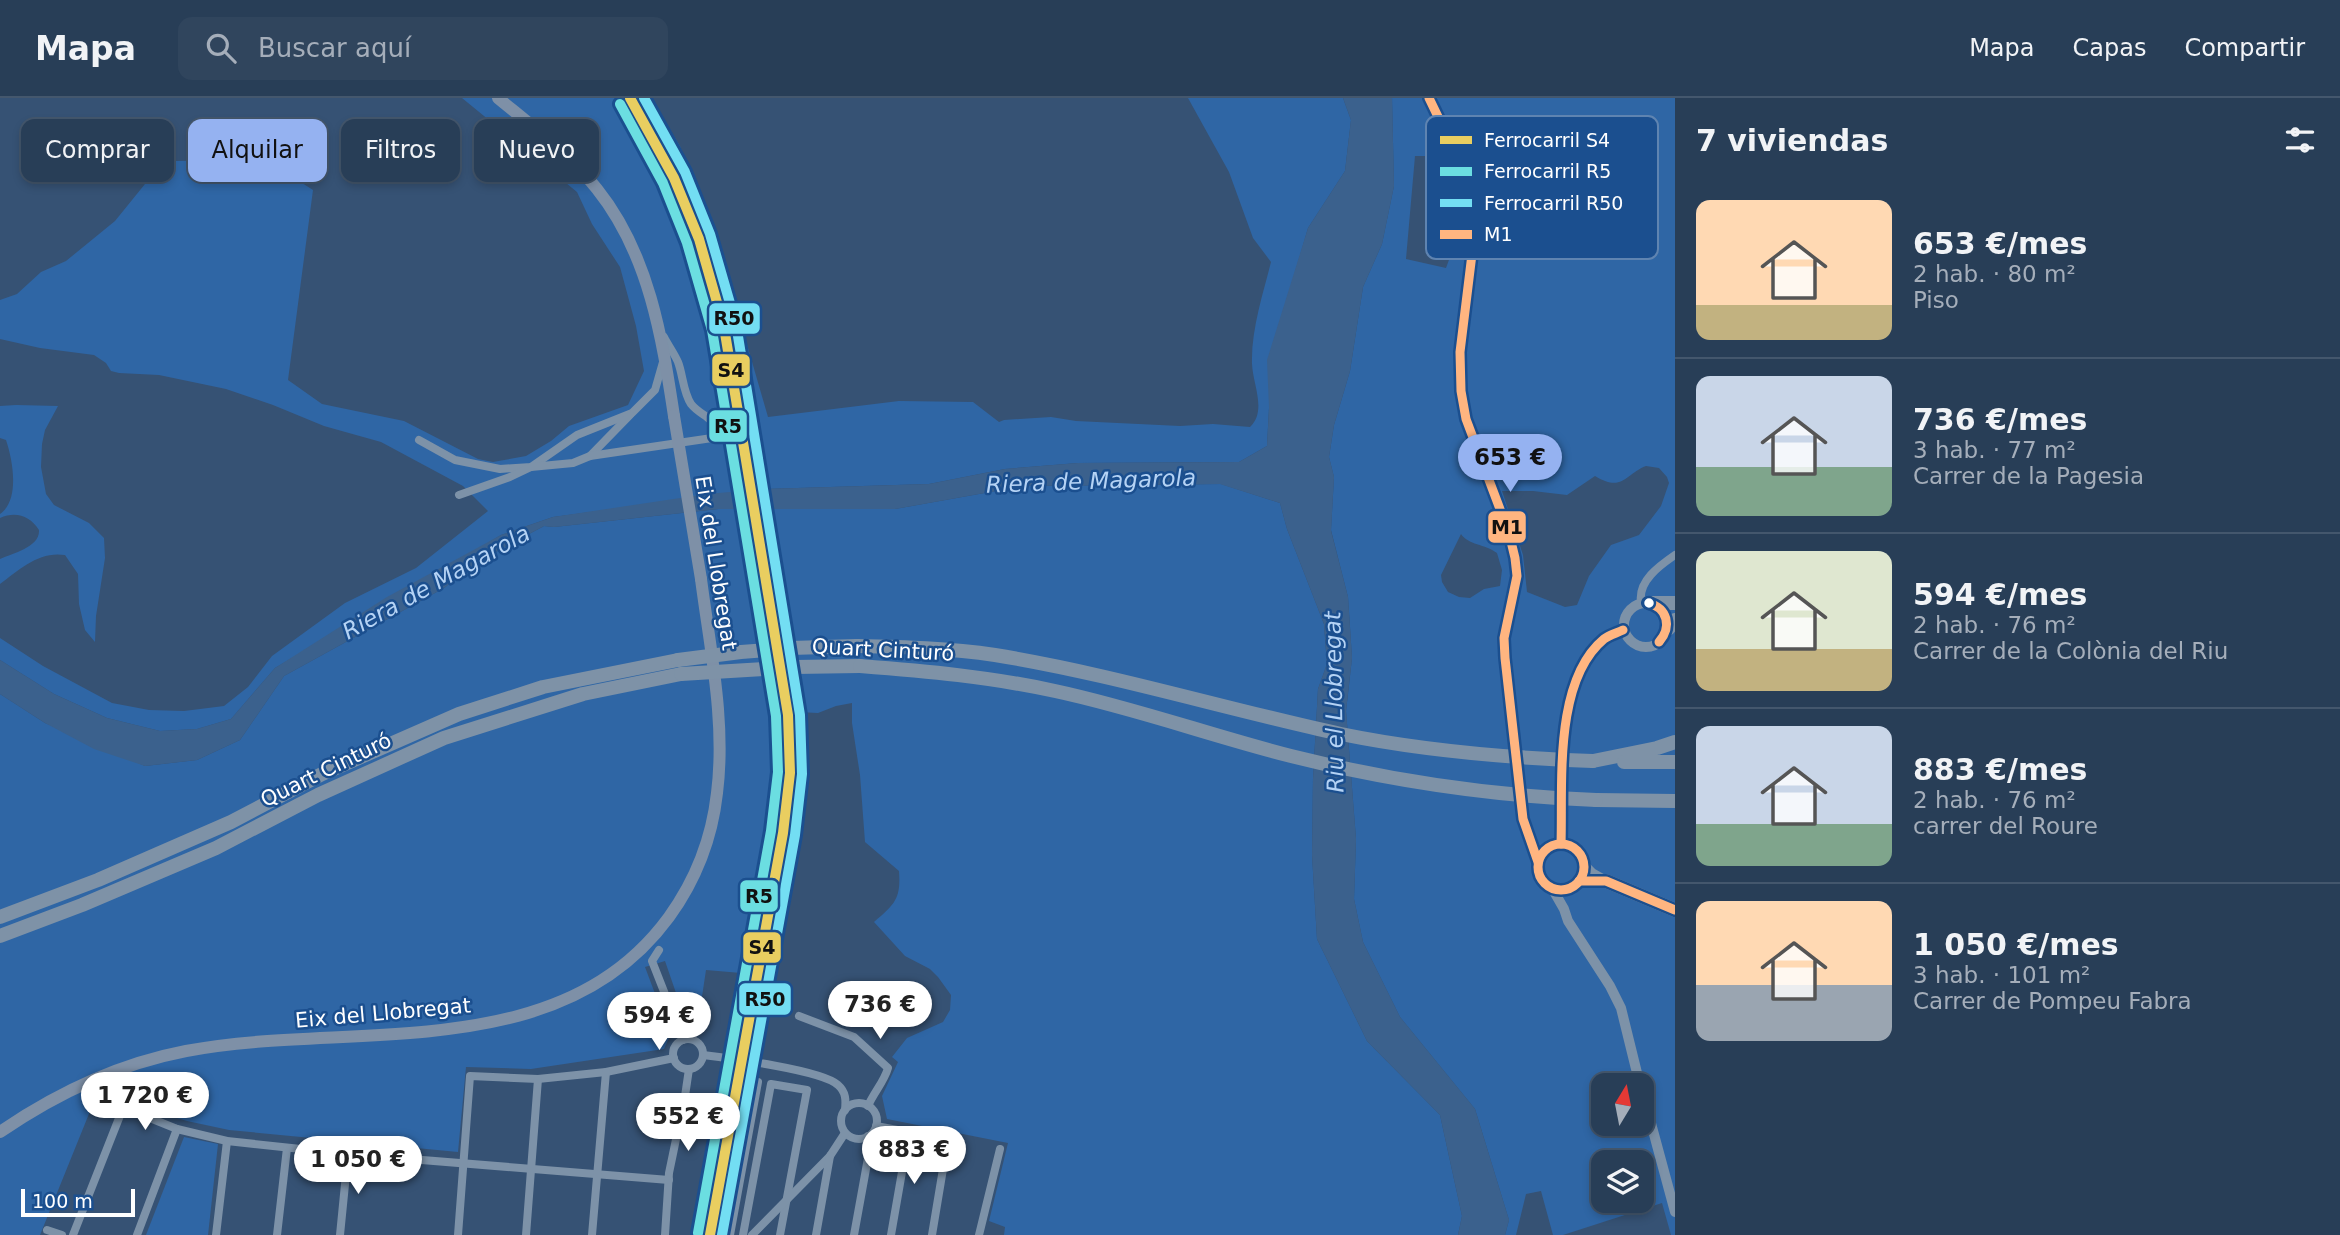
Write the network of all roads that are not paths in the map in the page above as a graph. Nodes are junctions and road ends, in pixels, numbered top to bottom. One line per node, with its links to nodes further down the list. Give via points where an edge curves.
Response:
1 (498, 98): 5 (highway, Eix del Llobregat, via 554,145 604,199 638,257)
2 (1429, 98): 3 (street)
3 (1438, 116)
4 (1471, 259): 26 (street, via 1460,352 1461,391 1515,558 1517,576 1504,638)
5 (657, 325): 6 (highway, Eix del Llobregat); 7 (street)
6 (664, 359): 8 (street); 9 (highway, Eix del Llobregat)
7 (678, 362): 9 (street); 12 (street, via 692,404 712,420 712,438)
8 (655, 390): 9 (street); 10 (street)
9 (670, 394): 22 (highway, Eix del Llobregat, bridge, via 718,705)
10 (632, 413): 12 (street); 13 (street, via 577,435)
11 (419, 440): 13 (street, via 455,460 500,469)
12 (590, 456): 13 (street, via 573,463)
13 (531, 467): 14 (street)
14 (459, 495)
15 (1675, 555): 16 (street, via 1651,574 1642,588)
16 (1645, 603): 17 (highway); 18 (street, via 1661,608); 19 (street, via 1629,610)
17 (1675, 603)
18 (1672, 625): 19 (street, via 1660,642 1646,648 1632,643)
19 (1623, 630): 27 (street, via 1604,639 1571,691 1564,730)
20 (679, 667): 23 (highway, Quart Cinturó, bridge, via 741,652 792,648 959,651 1121,680 1381,741 1495,756); 25 (highway, Quart Cinturó, bridge, via 860,666 991,679 1057,691 1384,777 1491,793); 36 (highway, Quart Cinturó, via 543,687 459,715 322,774 231,822 122,870); 37 (highway, Quart Cinturó, via 444,738 318,794 216,848)
21 (1675, 741): 23 (highway)
22 (718, 758): 52 (highway, Eix del Llobregat, via 702,835 684,883 661,918 625,956 597,976 527,1007 483,1018 220,1040 143,1055 51,1092); 55 (highway, Eix del Llobregat, via 718,790 709,834 682,899 641,950 597,984 521,1015 476,1026 256,1041 165,1055 83,1084)
23 (1593, 761): 24 (highway, Quart Cinturó)
24 (1669, 762)
25 (1675, 801)
26 (1527, 835): 28 (street); 29 (street)
27 (1561, 844): 28 (street); 30 (street, via 1578,853)
28 (1546, 850): 29 (street)
29 (1538, 862): 33 (street, via 1542,880)
30 (1583, 864): 31 (street); 32 (street)
31 (1606, 881): 32 (street); 35 (highway)
32 (1576, 884): 33 (street, via 1566,890); 34 (street)
33 (1552, 888): 34 (street)
34 (1564, 909): 45 (street, via 1620,1008)
35 (1675, 910)
36 (0, 917)
37 (0, 936)
38 (659, 950): 40 (street, via 652,961)
39 (799, 1016): 49 (street, via 853,1038 888,1068)
40 (682, 1040): 41 (street, via 694,1040); 42 (street, via 674,1048)
41 (703, 1055): 43 (street, via 698,1065); 51 (street, via 830,1079 846,1097)
42 (674, 1058): 43 (street); 44 (street)
43 (689, 1069): 68 (street)
44 (606, 1072): 46 (street); 67 (street)
45 (1637, 1073)
46 (538, 1079): 65 (street, via 470,1076); 66 (street)
47 (758, 1082): 82 (street)
48 (98, 1097): 50 (street)
49 (868, 1106): 51 (street, via 853,1104); 53 (street, via 875,1114)
50 (123, 1108): 54 (street); 73 (street)
51 (845, 1110): 57 (street, via 841,1121)
52 (0, 1123)
53 (876, 1126): 56 (street); 59 (street)
54 (177, 1129): 60 (street); 74 (street)
55 (0, 1132)
56 (909, 1132): 88 (street); 89 (street, via 945,1139 947,1145)
57 (845, 1133): 59 (street, via 856,1139); 64 (street)
58 (1654, 1135): 70 (street)
59 (868, 1136): 87 (street, via 870,1147)
60 (227, 1141): 61 (street); 75 (street)
61 (286, 1148): 63 (street); 76 (street)
62 (1000, 1149): 90 (street)
63 (348, 1154): 65 (street); 77 (street)
64 (830, 1156): 69 (street); 86 (street)
65 (464, 1165): 66 (street); 78 (street)
66 (530, 1170): 67 (street); 79 (street)
67 (596, 1175): 68 (street); 80 (street)
68 (668, 1181): 81 (street)
69 (787, 1197): 83 (street, via 807,1090 771,1084); 84 (street); 85 (street)
70 (1675, 1212)
71 (47, 1230): 72 (street)
72 (62, 1235)
73 (73, 1235)
74 (137, 1235)
75 (216, 1235)
76 (277, 1235)
77 (340, 1235)
78 (458, 1235)
79 (526, 1235)
80 (592, 1235)
81 (665, 1235)
82 (730, 1235)
83 (743, 1235)
84 (752, 1235)
85 (780, 1235)
86 (816, 1235)
87 (854, 1235)
88 (891, 1235)
89 (932, 1235)
90 (979, 1235)

